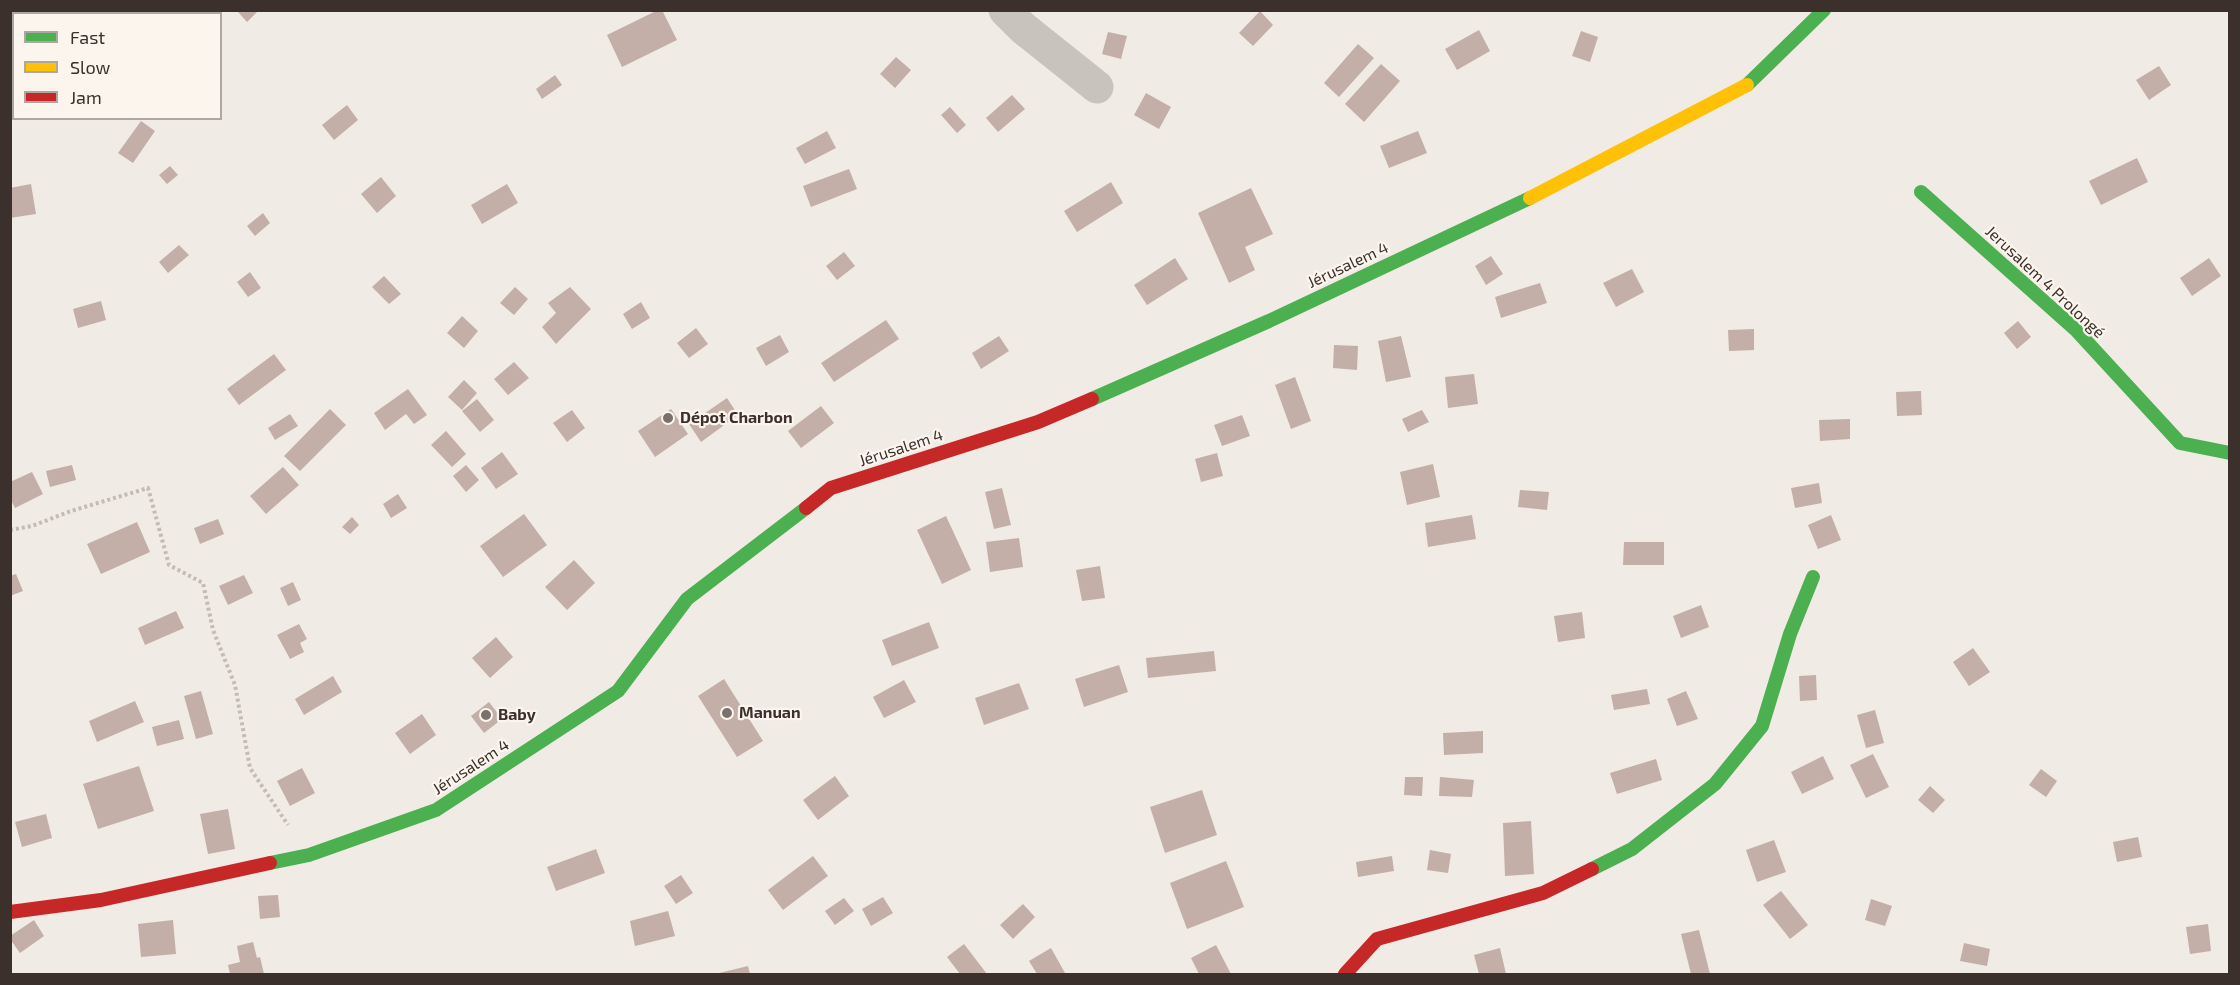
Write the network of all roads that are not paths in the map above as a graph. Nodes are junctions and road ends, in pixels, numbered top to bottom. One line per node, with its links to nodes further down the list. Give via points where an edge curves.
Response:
1 (1005, 10): 3 (street)
2 (1824, 10): 7 (street, Jérusalem 4, via 1746,86 1529,199 1269,321 1038,422 831,488 687,599 618,691 436,810 309,855 100,900)
3 (1097, 87)
4 (1921, 192): 5 (street, Jerusalem 4 Prolongé, via 2076,330 2180,443)
5 (2229, 453)
6 (1813, 577): 8 (street, via 1790,634 1762,726 1715,784 1632,849 1543,893 1377,939)
7 (10, 912)
8 (1345, 975)

